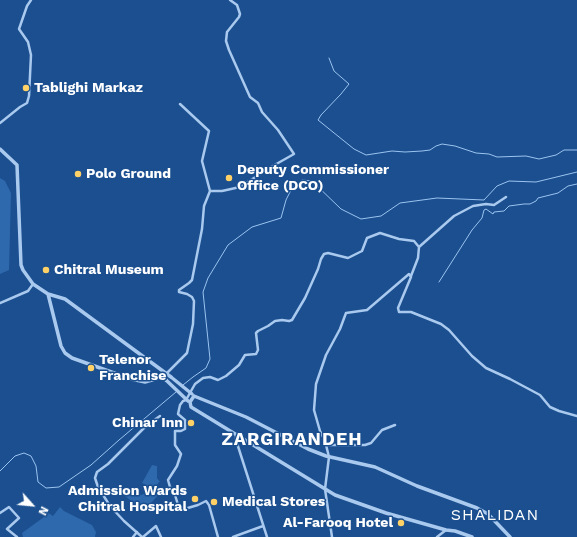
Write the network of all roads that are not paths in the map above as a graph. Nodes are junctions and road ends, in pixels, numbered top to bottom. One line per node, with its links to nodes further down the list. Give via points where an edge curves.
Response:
1 (31, 0): 4 (street, via 19,29 28,42 31,55 27,103)
2 (230, 0): 6 (street, via 237,5 240,14 227,32 229,50 250,97 258,103 294,154 240,187)
3 (180, 104): 6 (street, via 210,131 202,161)
4 (0, 123)
5 (0, 148): 10 (street, via 16,166 21,265)
6 (210, 191): 13 (street, via 204,206 192,280 179,290 192,297 194,301 193,324 187,353)
7 (506, 197): 8 (street, via 494,205 473,206 454,216)
8 (419, 247): 9 (street, via 418,258); 31 (street, via 414,241 380,233 367,238 362,251 348,258 324,254 305,298 292,320 275,321 258,331 256,354 245,355 239,365 218,380 203,378 195,384 186,400 182,401 178,414 185,420 185,429 174,431 175,445 182,454 168,480 181,510 206,501)
9 (410, 276): 17 (street, via 398,308 399,312 411,312 441,324 486,368 540,395 550,407); 20 (street, via 409,274 367,310 346,313 326,355 316,384 314,410)
10 (33, 284): 11 (street); 12 (street, via 28,291)
11 (48, 294): 13 (street, via 66,299); 15 (street, bridge, via 61,346 68,356 131,379 145,382 162,377)
12 (0, 304)
13 (167, 374): 14 (street, bridge)
14 (193, 395): 15 (street); 21 (street, via 246,417)
15 (189, 402): 19 (street, via 191,407)
16 (160, 416): 26 (street, via 97,472 95,478 110,506)
17 (577, 416)
18 (395, 425): 20 (street, via 382,430 371,443)
19 (236, 433): 22 (street); 24 (street)
20 (326, 445): 21 (street)
21 (329, 458): 22 (street); 37 (street, via 375,467 477,508 488,514)
22 (325, 489): 25 (street, via 343,499); 34 (street)
23 (0, 513): 27 (street, via 9,507 18,518 7,529)
24 (263, 526): 32 (street); 33 (street)
25 (446, 530): 35 (street); 36 (street)
26 (137, 532): 28 (street); 29 (street)
27 (17, 537)
28 (133, 537)
29 (143, 537): 30 (street, via 156,526)
30 (161, 537)
31 (218, 537)
32 (233, 537)
33 (267, 537)
34 (332, 537)
35 (437, 537)
36 (472, 537)
37 (510, 537)

